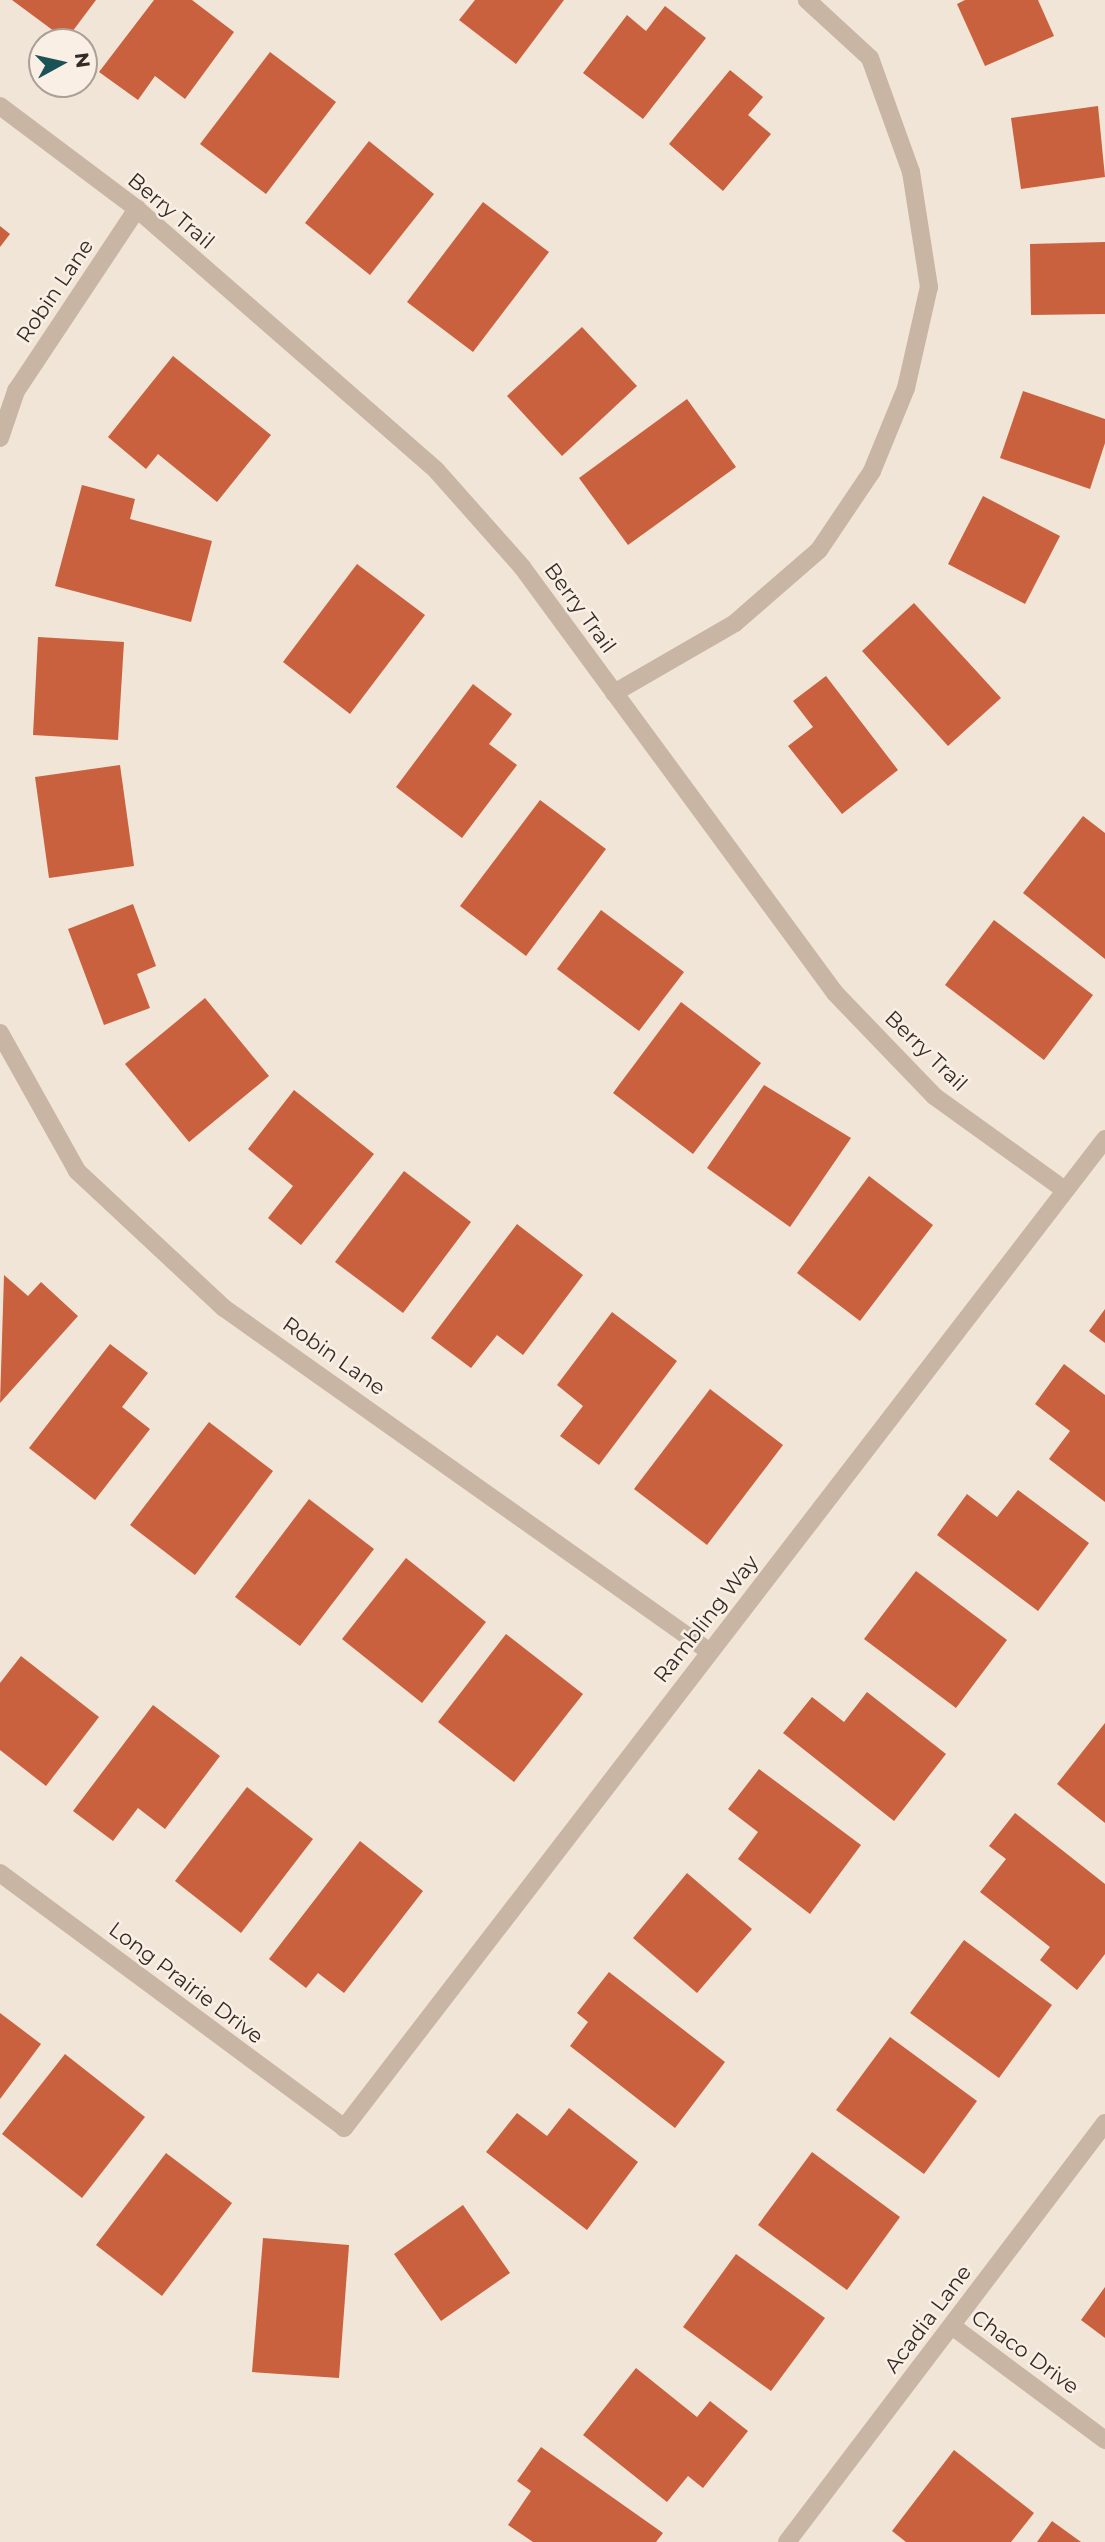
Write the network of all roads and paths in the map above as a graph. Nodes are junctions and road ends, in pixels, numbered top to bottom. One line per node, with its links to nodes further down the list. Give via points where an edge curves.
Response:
1 (807, 0): 5 (street, via 870,58 911,172 929,287 906,388 872,471 819,550 735,624)
2 (0, 106): 3 (street, Berry Trail)
3 (137, 209): 4 (street, Robin Lane, via 16,391); 5 (street, Berry Trail, via 436,470 523,567)
4 (0, 438)
5 (614, 693): 8 (street, Berry Trail, via 835,993 934,1096)
6 (0, 1033): 9 (street, Robin Lane, via 77,1171 224,1308)
7 (1105, 1139): 8 (street, Rambling Way)
8 (1065, 1190): 9 (street, Rambling Way)
9 (710, 1652): 12 (street, Rambling Way)
10 (0, 1873): 12 (street, Long Prairie Drive)
11 (1105, 2123): 13 (street, Acadia Lane)
12 (344, 2128)
13 (951, 2326): 14 (street, Chaco Drive); 15 (street, Acadia Lane)
14 (1105, 2440)
15 (787, 2542)

